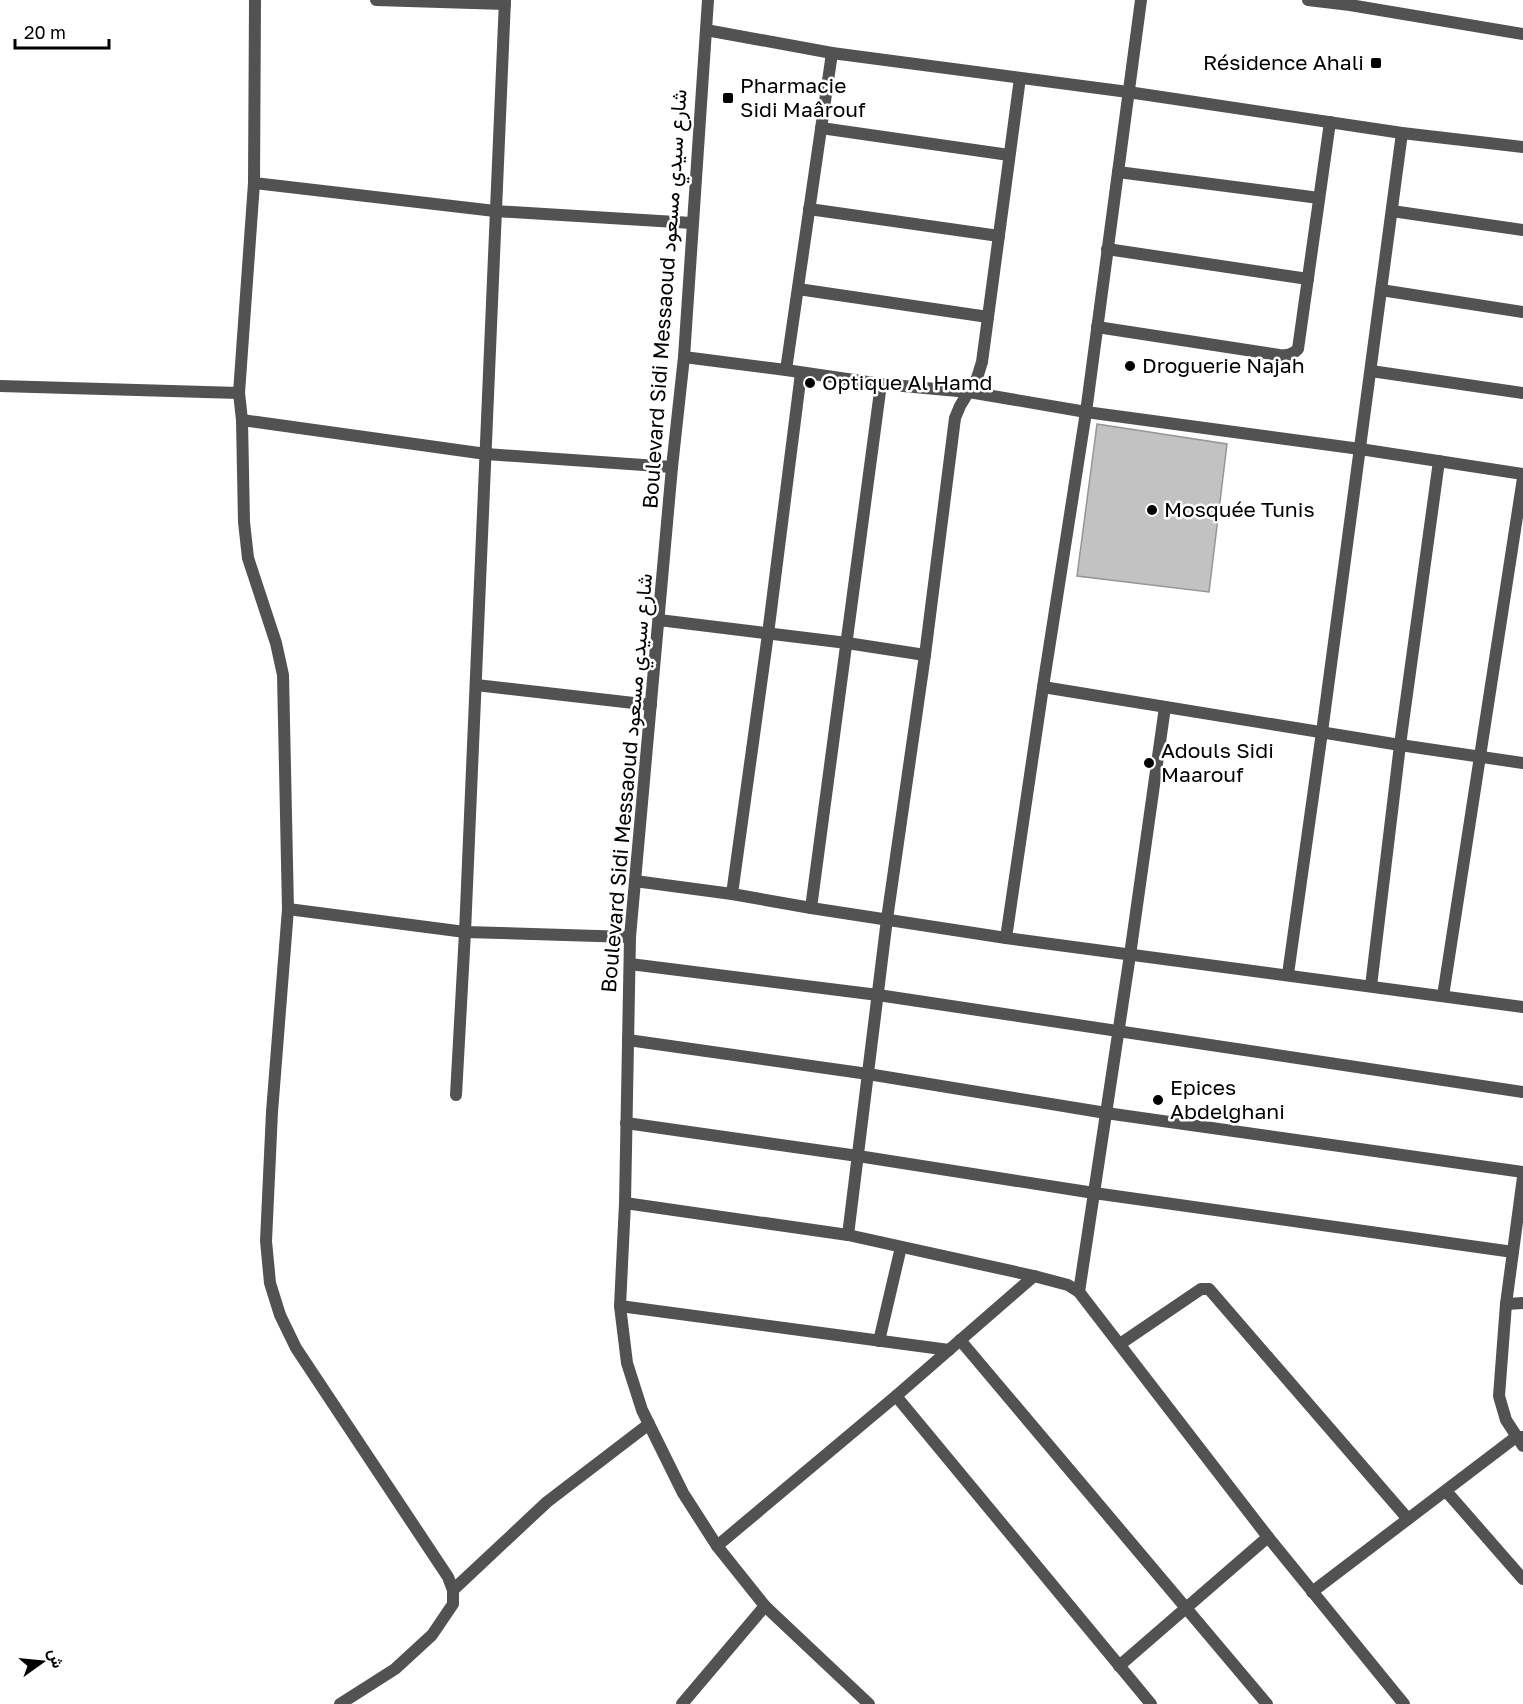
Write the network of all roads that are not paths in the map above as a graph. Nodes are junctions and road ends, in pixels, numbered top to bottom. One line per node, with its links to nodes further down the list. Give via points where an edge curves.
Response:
1 (255, 0): 18 (street)
2 (376, 0): 6 (street)
3 (708, 0): 7 (street, Boulevard Sidi Messaoud شارع سيدي مسعود)
4 (1142, 0): 11 (street)
5 (1308, 0): 8 (street)
6 (505, 2): 21 (street)
7 (706, 30): 9 (street); 23 (street, Boulevard Sidi Messaoud شارع سيدي مسعود)
8 (1523, 33)
9 (832, 53): 10 (street); 13 (street)
10 (1020, 78): 11 (street); 16 (street)
11 (1128, 92): 12 (street); 17 (street)
12 (1330, 122): 14 (street); 19 (street)
13 (821, 128): 16 (street); 20 (street)
14 (1402, 133): 15 (street); 22 (street)
15 (1523, 147)
16 (1010, 155): 25 (street)
17 (1118, 171): 19 (street); 26 (street)
18 (254, 183): 21 (street); 40 (street)
19 (1319, 198): 27 (street)
20 (809, 209): 25 (street); 28 (street)
21 (495, 211): 23 (street); 45 (street)
22 (1392, 211): 24 (street); 29 (street)
23 (692, 223): 33 (street, Boulevard Sidi Messaoud شارع سيدي مسعود)
24 (1523, 230)
25 (999, 236): 31 (street)
26 (1107, 249): 27 (street); 32 (street)
27 (1308, 279): 32 (street, via 1298,349 1287,356)
28 (798, 290): 31 (street); 34 (street)
29 (1381, 290): 30 (street); 35 (street)
30 (1523, 312)
31 (988, 317): 39 (street, via 982,362)
32 (1097, 327): 42 (street)
33 (684, 357): 34 (street); 47 (street, Boulevard Sidi Messaoud شارع سيدي مسعود)
34 (786, 370): 36 (street)
35 (1371, 371): 41 (street); 44 (street)
36 (801, 373): 37 (street); 50 (street)
37 (881, 384): 39 (street); 51 (street)
38 (0, 386): 40 (street)
39 (969, 392): 42 (street); 52 (street, via 955,418)
40 (239, 393): 43 (street)
41 (1523, 393)
42 (1086, 412): 44 (street); 54 (street)
43 (242, 420): 45 (street); 64 (street, via 248,558 284,675)
44 (1360, 449): 46 (street); 57 (street)
45 (486, 454): 47 (street); 53 (street)
46 (1439, 461): 48 (street); 58 (street)
47 (672, 467): 49 (street, Boulevard Sidi Messaoud شارع سيدي مسعود)
48 (1523, 476): 59 (street)
49 (659, 620): 50 (street); 55 (street, Boulevard Sidi Messaoud شارع سيدي مسعود)
50 (768, 634): 51 (street); 62 (street)
51 (847, 643): 52 (street); 63 (street)
52 (925, 655): 65 (street)
53 (476, 685): 55 (street); 66 (street)
54 (1043, 687): 56 (street); 68 (street)
55 (651, 705): 61 (street, Boulevard Sidi Messaoud شارع سيدي مسعود)
56 (1165, 706): 57 (street); 69 (street)
57 (1322, 732): 58 (street); 71 (street)
58 (1400, 745): 59 (street); 72 (street)
59 (1480, 757): 60 (street); 74 (street)
60 (1523, 763)
61 (635, 881): 62 (street); 67 (street, Boulevard Sidi Messaoud شارع سيدي مسعود)
62 (732, 894): 63 (street)
63 (811, 908): 65 (street)
64 (288, 909): 66 (street); 108 (street, via 272,1112 266,1241 270,1283 296,1348)
65 (887, 919): 68 (street); 73 (street)
66 (465, 932): 67 (street); 80 (street)
67 (630, 937): 70 (street, Boulevard Sidi Messaoud شارع سيدي مسعود)
68 (1006, 938): 69 (street)
69 (1130, 955): 71 (street); 76 (street)
70 (630, 964): 73 (street); 77 (street, Boulevard Sidi Messaoud شارع سيدي مسعود)
71 (1288, 974): 72 (street)
72 (1371, 986): 74 (street)
73 (878, 995): 76 (street); 78 (street)
74 (1443, 996): 75 (street)
75 (1523, 1007)
76 (1119, 1030): 79 (street); 81 (street)
77 (628, 1040): 78 (street); 82 (street, Boulevard Sidi Messaoud شارع سيدي مسعود)
78 (868, 1074): 81 (street); 83 (street)
79 (1523, 1092)
80 (456, 1095)
81 (1106, 1113): 84 (street); 86 (street)
82 (626, 1123): 83 (street); 87 (street, Boulevard Sidi Messaoud شارع سيدي مسعود)
83 (858, 1156): 86 (street); 88 (street)
84 (1523, 1172)
85 (1523, 1177): 90 (street)
86 (1094, 1193): 90 (street); 92 (street)
87 (625, 1203): 88 (street); 95 (street, Boulevard Sidi Messaoud شارع سيدي مسعود)
88 (848, 1235): 89 (street)
89 (902, 1247): 91 (street); 96 (street)
90 (1513, 1252): 94 (street)
91 (1034, 1276): 92 (street); 97 (street)
92 (1079, 1292): 98 (street)
93 (1523, 1303): 94 (street)
94 (1506, 1304): 102 (street, via 1499,1395 1506,1420)
95 (621, 1306): 96 (street); 101 (street, Boulevard Sidi Messaoud شارع سيدي مسعود, via 627,1363)
96 (879, 1341): 99 (street)
97 (960, 1341): 99 (street); 111 (street)
98 (1120, 1344): 104 (street, via 1201,1289 1209,1289); 105 (street)
99 (949, 1350): 100 (street)
100 (896, 1396): 106 (street); 112 (street)
101 (649, 1424): 106 (street, Boulevard Sidi Messaoud شارع سيدي مسعود, via 682,1493); 108 (street, via 547,1502)
102 (1521, 1440): 103 (street)
103 (1446, 1491): 104 (street); 107 (street)
104 (1408, 1519): 109 (street)
105 (1269, 1537): 109 (street); 111 (street)
106 (717, 1546): 110 (street, Boulevard Sidi Messaoud شارع سيدي مسعود)
107 (1523, 1579)
108 (453, 1590): 113 (street, via 453,1604 432,1635 395,1669)
109 (1312, 1592): 118 (street)
110 (765, 1606): 114 (street); 115 (street, Boulevard Sidi Messaoud شارع سيدي مسعود)
111 (1186, 1609): 112 (street); 117 (street)
112 (1119, 1666): 116 (street)
113 (340, 1704)
114 (682, 1704)
115 (868, 1704)
116 (1151, 1704)
117 (1267, 1704)
118 (1404, 1704)

